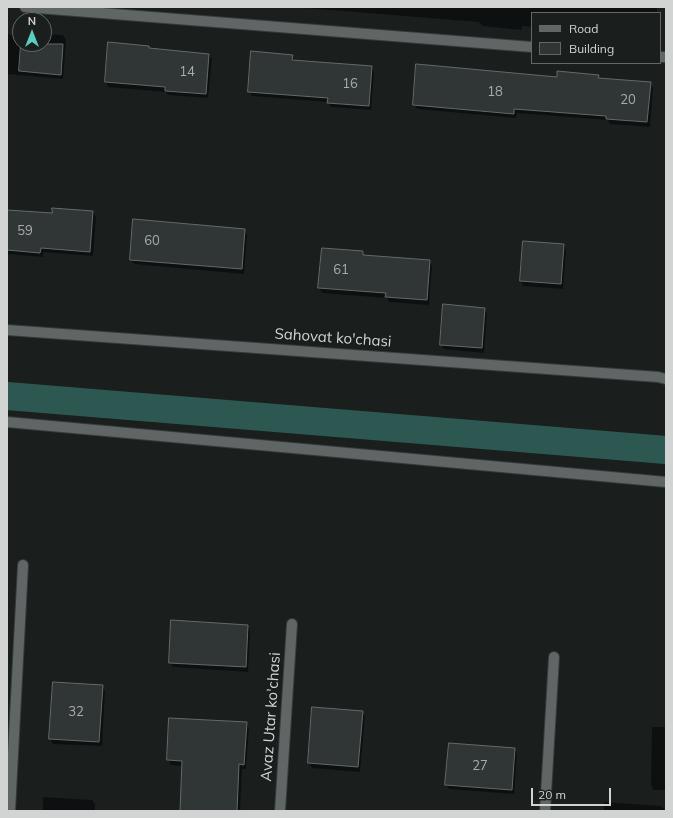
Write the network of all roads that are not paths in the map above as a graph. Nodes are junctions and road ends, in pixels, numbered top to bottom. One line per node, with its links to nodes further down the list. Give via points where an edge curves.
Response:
1 (25, 7): 2 (street)
2 (531, 47)
3 (7, 330): 4 (street, Sahovat ko'chasi)
4 (662, 378)
5 (7, 422): 6 (street)
6 (666, 482)
7 (23, 565): 10 (street)
8 (292, 624): 11 (street, Avaz Utar ko'chasi)
9 (554, 657): 12 (street)
10 (10, 811)
11 (280, 811)
12 (545, 811)

